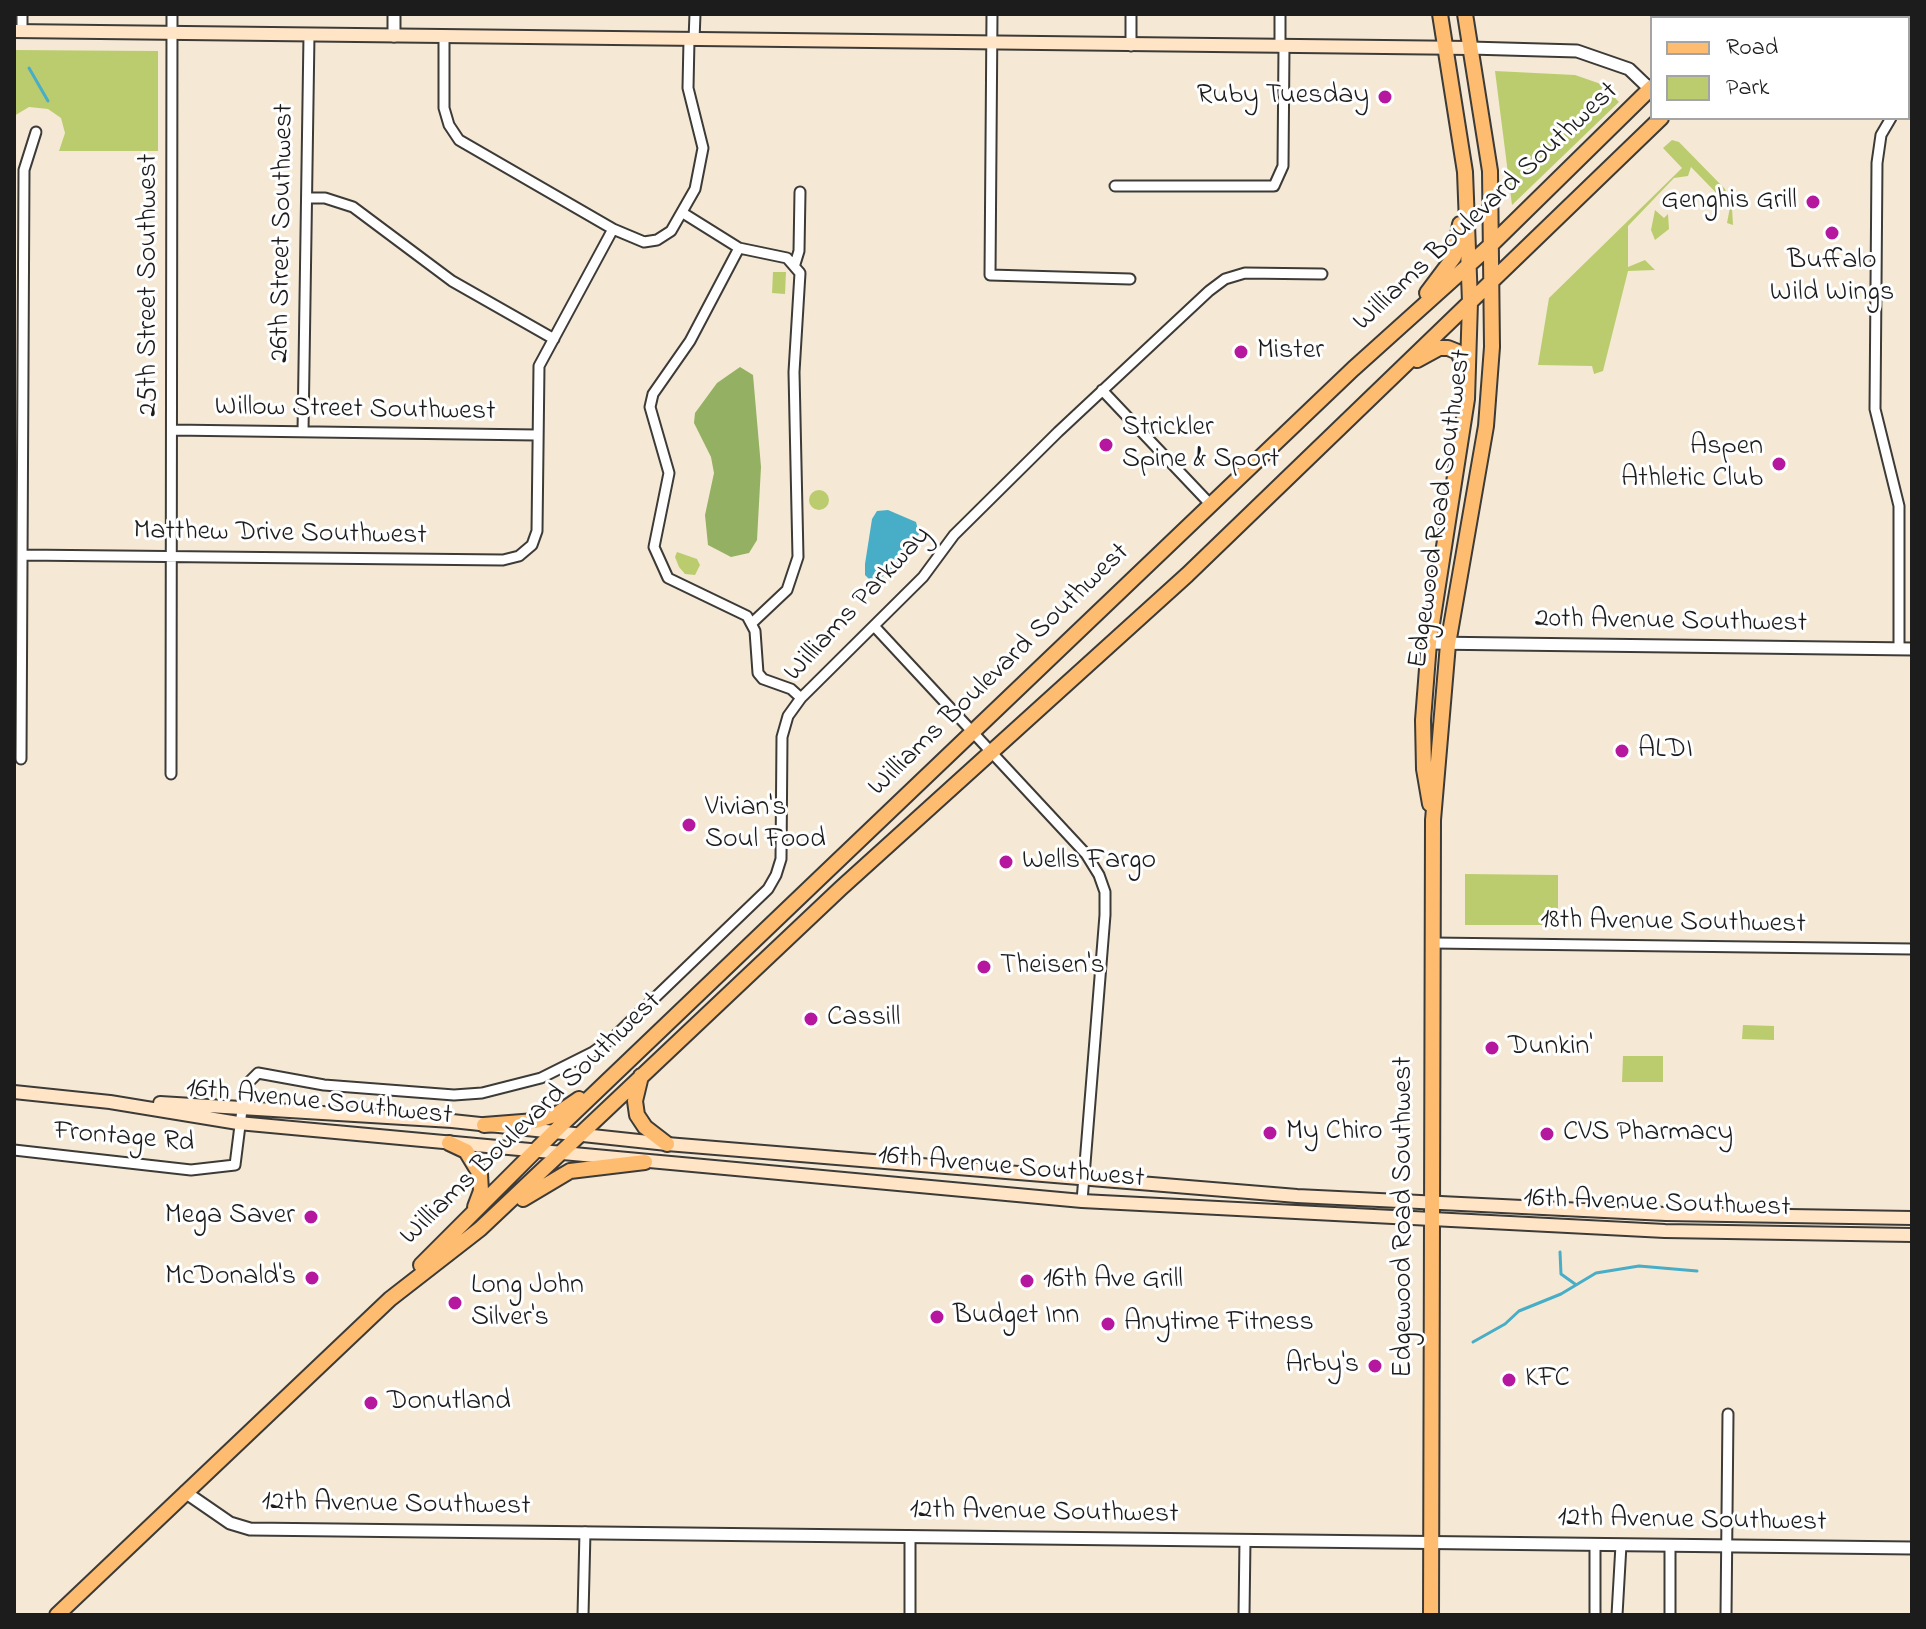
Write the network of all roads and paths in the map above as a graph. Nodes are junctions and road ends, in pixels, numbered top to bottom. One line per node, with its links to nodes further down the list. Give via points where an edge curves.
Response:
1 (22, 14): 10 (street)
2 (172, 14): 11 (street, 25th Street Southwest)
3 (394, 14): 13 (street)
4 (695, 14): 15 (street)
5 (992, 14): 16 (street)
6 (1131, 14): 17 (street)
7 (1280, 14): 18 (street)
8 (1440, 14): 20 (main road, Edgewood Road Southwest)
9 (1465, 14): 19 (main road, Edgewood Road Southwest)
10 (18, 31): 11 (main road)
11 (172, 33): 12 (main road); 45 (street, 25th Street Southwest)
12 (309, 35): 13 (main road); 29 (street, 26th Street Southwest)
13 (394, 36): 14 (main road)
14 (444, 37): 15 (main road); 31 (street, via 444,108 459,140)
15 (692, 40): 16 (main road); 30 (street, via 688,88 703,148 695,189)
16 (992, 44): 17 (main road); 37 (street, via 990,275)
17 (1131, 46): 18 (main road)
18 (1282, 47): 20 (main road); 27 (street, via 1283,166 1274,186)
19 (1470, 48): 20 (main road); 21 (street, via 1577,51 1629,69); 32 (main road, Edgewood Road Southwest, via 1489,160)
20 (1444, 49): 26 (main road, Edgewood Road Southwest)
21 (1650, 88)
22 (1650, 90): 32 (main road, Williams Boulevard Southwest)
23 (1659, 120): 38 (main road, Williams Boulevard Southwest)
24 (1890, 120): 55 (street, via 1881,135 1877,163 1875,409 1899,506)
25 (36, 132): 49 (street, via 24,170)
26 (1465, 172): 35 (main road, Edgewood Road Southwest); 40 (main road, via 1454,257)
27 (1115, 186)
28 (800, 192): 34 (street)
29 (307, 198): 41 (street, via 353,207 452,281); 46 (street, 26th Street Southwest)
30 (683, 213): 31 (street, via 657,240 644,242); 33 (street)
31 (613, 229): 41 (street)
32 (1492, 244): 35 (main road, Williams Boulevard Southwest); 38 (main road, Edgewood Road Southwest)
33 (739, 248): 34 (street); 51 (street, via 690,341 653,394 650,407 669,473 654,547 668,578 737,609)
34 (795, 264): 51 (street, via 801,286 794,372 798,557 787,590)
35 (1468, 266): 39 (main road, Edgewood Road Southwest); 40 (main road, Williams Boulevard Southwest)
36 (1322, 274): 44 (street, Williams Parkway, via 1245,273 1225,279)
37 (1130, 279)
38 (1492, 281): 39 (main road, Williams Boulevard Southwest); 54 (main road, Edgewood Road Southwest, via 1486,426)
39 (1470, 302): 42 (main road, Williams Boulevard Southwest); 43 (main road, Edgewood Road Southwest)
40 (1404, 323): 48 (main road, Williams Boulevard Southwest)
41 (554, 339): 47 (street, via 539,366)
42 (1402, 367): 43 (main road, via 1448,348 1463,360); 60 (main road, Williams Boulevard Southwest, via 1187,575)
43 (1468, 377): 53 (main road, Edgewood Road Southwest)
44 (1102, 390): 48 (street); 52 (street, Williams Parkway, via 954,535 923,577)
45 (172, 430): 46 (street, Willow Street Southwest); 50 (street, 25th Street Southwest)
46 (303, 432): 47 (street, Willow Street Southwest)
47 (536, 435): 50 (street, Matthew Drive Southwest, via 537,531 532,545 519,556)
48 (1211, 505): 59 (main road, Williams Boulevard Southwest)
49 (22, 555): 50 (street, Matthew Drive Southwest); 58 (street)
50 (172, 556): 62 (street, 25th Street Southwest)
51 (752, 623): 57 (street, via 758,673)
52 (874, 626): 57 (street, Williams Parkway); 59 (street)
53 (1429, 643): 54 (street, 20th Avenue Southwest); 63 (main road, Edgewood Road Southwest, via 1424,769)
54 (1448, 644): 55 (street, 20th Avenue Southwest); 63 (main road, Edgewood Road Southwest)
55 (1899, 649): 56 (street, 20th Avenue Southwest)
56 (1912, 649)
57 (801, 698): 70 (street, Williams Parkway, via 782,737 781,859 776,875 768,889 614,1037 555,1072 482,1093 377,1090 258,1073 245,1086)
58 (18, 711): 61 (street)
59 (973, 734): 60 (street); 66 (main road, Williams Boulevard Southwest)
60 (990, 753): 67 (main road, Williams Boulevard Southwest); 81 (street, via 1086,854 1105,892)
61 (21, 759)
62 (171, 774)
63 (1433, 820): 64 (main road, Edgewood Road Southwest)
64 (1433, 943): 65 (street, 18th Avenue Southwest); 83 (main road, Edgewood Road Southwest)
65 (1912, 949)
66 (613, 1076): 72 (main road, via 545,1119); 73 (main road, Williams Boulevard Southwest)
67 (641, 1076): 74 (main road, Williams Boulevard Southwest); 76 (main road, via 637,1115)
68 (14, 1092): 69 (main road, 16th Avenue Southwest)
69 (110, 1102): 70 (main road, 16th Avenue Southwest); 71 (main road, 16th Avenue Southwest)
70 (241, 1106): 71 (street, Williams Parkway); 72 (main road, 16th Avenue Southwest)
71 (238, 1123): 75 (main road, 16th Avenue Southwest); 77 (street, Frontage Rd, via 235,1165 191,1170)
72 (484, 1125): 73 (main road, 16th Avenue Southwest)
73 (554, 1132): 74 (main road, 16th Avenue Southwest); 78 (main road, Williams Boulevard Southwest)
74 (579, 1136): 76 (main road, 16th Avenue Southwest); 79 (main road, Williams Boulevard Southwest)
75 (449, 1143): 78 (main road, 16th Avenue Southwest); 84 (main road, via 466,1151 480,1174 481,1191)
76 (667, 1144): 81 (main road, 16th Avenue Southwest)
77 (14, 1150)
78 (535, 1151): 79 (main road, 16th Avenue Southwest); 84 (main road, Williams Boulevard Southwest)
79 (559, 1154): 80 (main road, 16th Avenue Southwest); 87 (main road, Williams Boulevard Southwest)
80 (645, 1162): 82 (main road, 16th Avenue Southwest); 87 (main road, via 570,1171)
81 (1083, 1181): 82 (street); 83 (main road, 16th Avenue Southwest)
82 (1082, 1201): 86 (main road, 16th Avenue Southwest)
83 (1431, 1205): 85 (main road, 16th Avenue Southwest); 86 (main road, Edgewood Road Southwest)
84 (473, 1211): 89 (main road, Williams Boulevard Southwest)
85 (1912, 1218)
86 (1431, 1221): 88 (main road, 16th Avenue Southwest); 95 (main road, Edgewood Road Southwest)
87 (480, 1229): 89 (main road, Williams Boulevard Southwest)
88 (1912, 1235)
89 (390, 1299): 91 (main road, Williams Boulevard Southwest)
90 (1728, 1414): 99 (street)
91 (185, 1492): 92 (street, 12th Avenue Southwest, via 230,1523 250,1529); 101 (main road, Williams Boulevard Southwest)
92 (585, 1532): 93 (street, 12th Avenue Southwest); 102 (street)
93 (910, 1536): 94 (street, 12th Avenue Southwest); 103 (street)
94 (1245, 1540): 95 (street, 12th Avenue Southwest); 104 (street)
95 (1430, 1542): 96 (street, 12th Avenue Southwest); 105 (main road, Edgewood Road Southwest)
96 (1595, 1544): 97 (street, 12th Avenue Southwest); 106 (street)
97 (1621, 1545): 98 (street, 12th Avenue Southwest); 107 (street)
98 (1670, 1545): 99 (street, 12th Avenue Southwest); 108 (street)
99 (1726, 1546): 100 (street, 12th Avenue Southwest); 110 (street)
100 (1912, 1548)
101 (57, 1615)
102 (583, 1615)
103 (910, 1615)
104 (1244, 1615)
105 (1431, 1615)
106 (1595, 1615)
107 (1617, 1615)
108 (1670, 1615)
109 (1718, 1615): 110 (street)
110 (1726, 1615)

